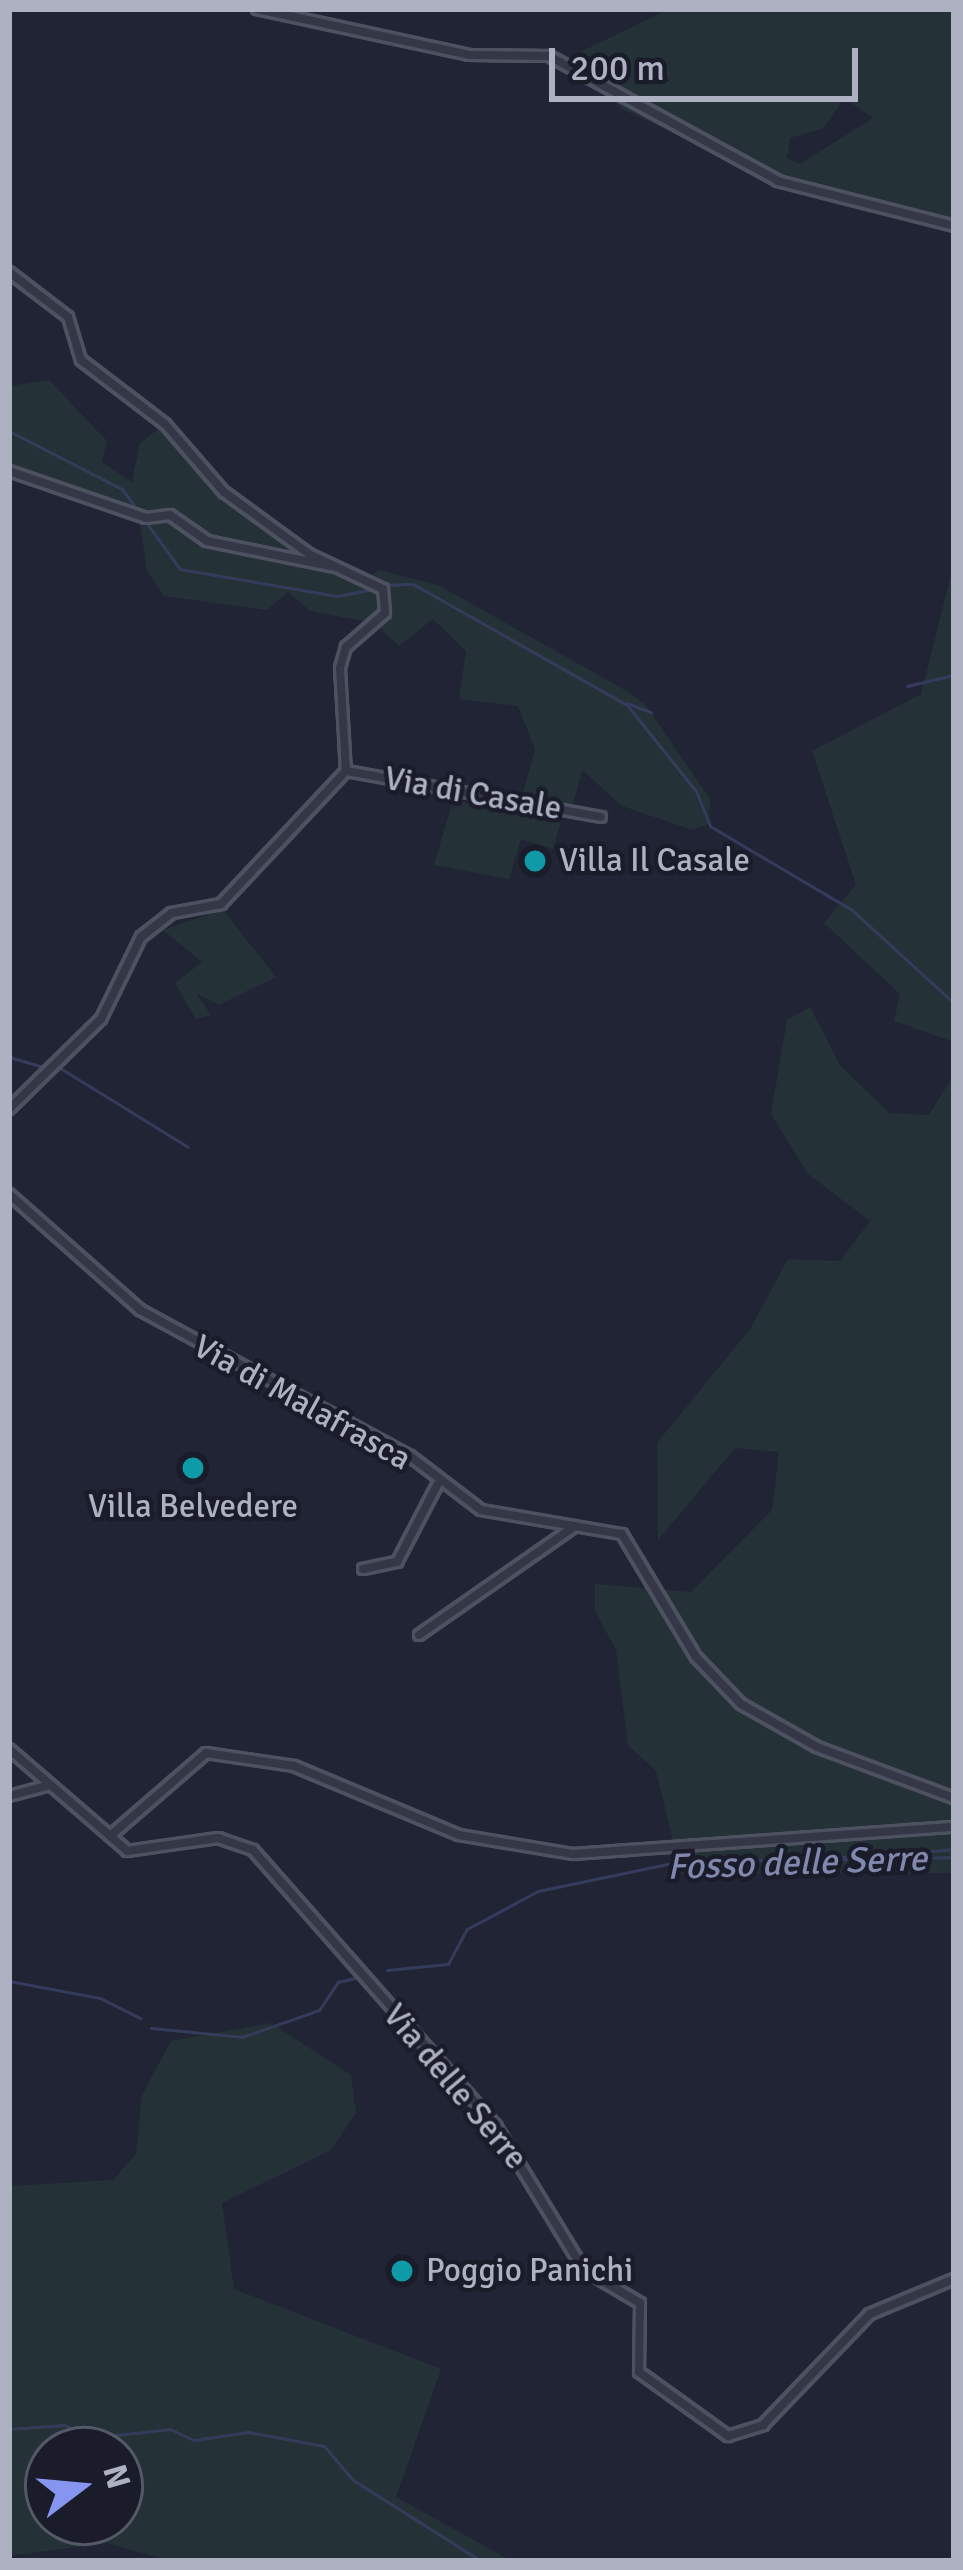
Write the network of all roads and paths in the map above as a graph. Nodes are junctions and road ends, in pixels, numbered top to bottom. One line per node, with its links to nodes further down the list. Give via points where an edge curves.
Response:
1 (257, 9): 2 (street, via 469,55 548,56 778,181)
2 (954, 226)
3 (9, 272): 5 (street, via 68,317 81,360 165,424 224,492)
4 (9, 471): 5 (street, via 207,541)
5 (346, 569): 6 (street, via 383,589 388,606 340,668)
6 (346, 771): 7 (street, Via di Casale); 8 (street, via 221,904 172,913 141,937 101,1019)
7 (601, 817)
8 (9, 1109)
9 (9, 1194): 10 (street, Via di Malafrasca, via 140,1310 410,1456)
10 (437, 1485): 11 (street, Via di Malafrasca, via 481,1510); 12 (street, via 397,1562)
11 (575, 1526): 13 (street); 17 (street, Via di Malafrasca, via 633,1544 696,1657 741,1704 818,1747)
12 (364, 1570)
13 (419, 1635)
14 (9, 1750): 15 (street)
15 (47, 1786): 16 (street); 19 (street)
16 (9, 1796)
17 (954, 1798)
18 (954, 1827): 19 (street, via 561,1853 459,1835 295,1766 206,1753)
19 (110, 1835): 20 (street, Via delle Serre, via 128,1852 218,1838 253,1850 496,2126 584,2270 640,2303 640,2372 728,2436 763,2425 870,2314)
20 (954, 2279)

